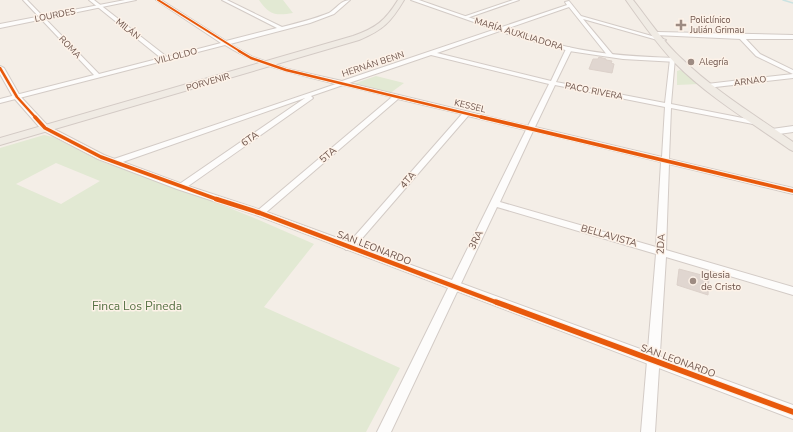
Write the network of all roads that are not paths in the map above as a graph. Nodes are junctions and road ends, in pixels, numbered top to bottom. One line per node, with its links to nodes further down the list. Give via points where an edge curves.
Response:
1 (25, 0): 15 (street, ROMA)
2 (91, 0): 12 (street, MILÁN)
3 (133, 0): 12 (street, LOURDES)
4 (158, 0): 22 (street, KESSEL)
5 (224, 0): 17 (street)
6 (348, 0): 17 (street, VILLOLDO, via 321,17)
7 (401, 0): 29 (main road, PORVENIR, via 389,21 372,32)
8 (414, 0): 13 (street, MARÍA AUXILIADORA)
9 (517, 0): 13 (street)
10 (629, 0): 19 (main road)
11 (568, 3): 14 (street); 18 (street, HERNÁN BENN)
12 (100, 7): 15 (street, LOURDES); 26 (street, MILÁN)
13 (465, 17): 18 (street, MARÍA AUXILIADORA)
14 (581, 17): 19 (street); 25 (street)
15 (42, 18): 16 (street, LOURDES); 32 (street, ROMA)
16 (0, 26)
17 (282, 29): 22 (street, VILLOLDO)
18 (502, 30): 23 (street, MARÍA AUXILIADORA); 24 (street, HERNÁN BENN)
19 (660, 37): 20 (street); 28 (main road)
20 (741, 37): 21 (street); 31 (street, via 758,55)
21 (793, 37)
22 (225, 43): 26 (street, VILLOLDO); 29 (street, KESSEL)
23 (569, 49): 25 (street, MARÍA AUXILIADORA); 35 (street, 3RA)
24 (432, 53): 34 (street, HERNÁN BENN); 35 (street, PACO RIVERA)
25 (610, 55): 27 (street, MARÍA AUXILIADORA)
26 (165, 58): 32 (street, VILLOLDO)
27 (649, 59): 28 (street, MARÍA AUXILIADORA); 28 (street, MARÍA AUXILIADORA)
28 (675, 60): 36 (main road); 41 (street, 2DA)
29 (269, 64): 34 (street, KESSEL); 44 (main road, PORVENIR)
30 (0, 68): 38 (street, SAN LEONARDO)
31 (793, 72)
32 (98, 76): 38 (street, VILLOLDO)
33 (793, 76): 36 (street, ARNAO)
34 (341, 83): 37 (street, HERNÁN BENN); 39 (street, KESSEL)
35 (553, 83): 41 (street, PACO RIVERA); 45 (street, 3RA)
36 (707, 86): 43 (main road)
37 (320, 91): 52 (street, HERNÁN BENN); 53 (street, 6TA)
38 (17, 97): 40 (street, VILLOLDO); 44 (street, SAN LEONARDO)
39 (396, 97): 42 (street, KESSEL); 56 (street, 5TA)
40 (0, 101)
41 (668, 106): 43 (street, PACO RIVERA); 51 (street, 2DA)
42 (467, 113): 45 (street, KESSEL); 57 (street, 4TA)
43 (758, 123): 47 (main road)
44 (45, 128): 49 (main road, PORVENIR); 52 (street, SAN LEONARDO)
45 (530, 128): 51 (street, KESSEL); 55 (street, 3RA)
46 (793, 129): 47 (street)
47 (775, 134): 48 (street); 50 (main road)
48 (793, 134)
49 (0, 142)
50 (793, 147)
51 (666, 161): 54 (street, KESSEL); 58 (street, 2DA)
52 (114, 162): 53 (street, SAN LEONARDO)
53 (181, 187): 56 (street, SAN LEONARDO)
54 (793, 191)
55 (495, 203): 58 (street, BELLAVISTA); 59 (street, 3RA)
56 (260, 213): 57 (street, SAN LEONARDO)
57 (349, 248): 59 (street, SAN LEONARDO)
58 (661, 252): 60 (street, BELLAVISTA); 61 (street, 2DA)
59 (453, 286): 61 (street, SAN LEONARDO); 63 (street, 3RA)
60 (793, 291)
61 (653, 360): 62 (street, SAN LEONARDO); 64 (street, 2DA)
62 (793, 412)
63 (384, 432)
64 (648, 432)

